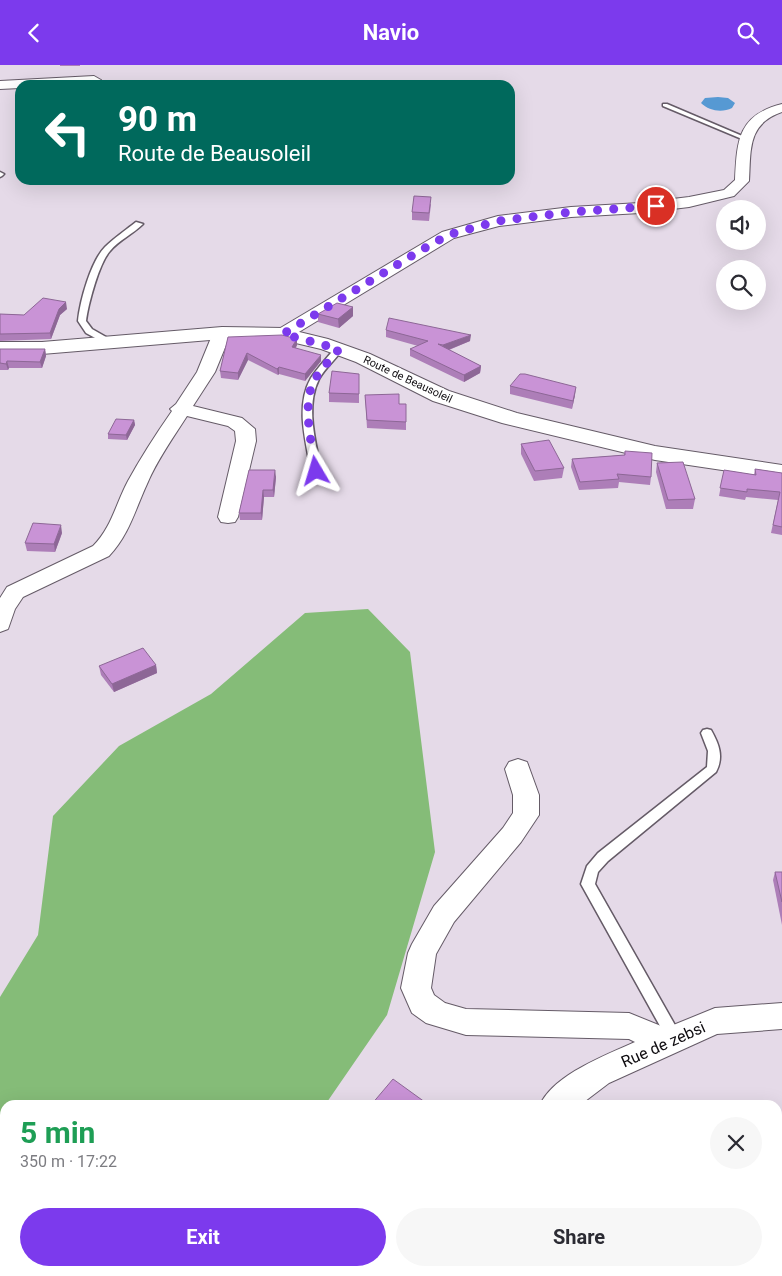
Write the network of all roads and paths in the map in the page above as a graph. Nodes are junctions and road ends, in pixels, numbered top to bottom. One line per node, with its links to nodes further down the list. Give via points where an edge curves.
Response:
1 (36, 69): 2 (street)
2 (51, 71)
3 (15, 84): 4 (street)
4 (0, 85)
5 (15, 96): 6 (street)
6 (0, 97)
7 (665, 105): 9 (lane)
8 (782, 108): 9 (street, via 768,111 752,124)
9 (744, 138): 12 (street, via 742,181 729,193 640,208 498,221 448,235)
10 (139, 224): 13 (lane, via 108,248 100,259 83,311 82,321 89,331)
11 (222, 333): 12 (street, Route de Beausoleil); 13 (street, Route de Beausoleil); 16 (street, via 206,372)
12 (283, 334): 15 (street, Route de Beausoleil)
13 (110, 343): 14 (street, Route de Beausoleil)
14 (0, 348)
15 (339, 349): 17 (lane, via 315,379 310,392 308,409); 18 (street, Route de Beausoleil, via 441,397 510,419 655,453)
16 (180, 409): 19 (street, via 235,422 245,429 246,441); 20 (street, via 137,483 121,524 110,541 101,551 15,592)
17 (316, 471)
18 (782, 472)
19 (228, 517)
20 (0, 623)
21 (707, 733): 24 (lane, via 716,759 712,769 602,857 592,870 588,884)
22 (518, 769): 24 (street, via 526,795 526,815 444,914 426,945 416,988 423,1004 437,1014 466,1022 630,1026)
23 (782, 1016): 24 (street, Rue de zebsi, via 715,1021)
24 (670, 1041): 25 (street, Rue de zebsi, via 598,1073)
25 (563, 1100)

